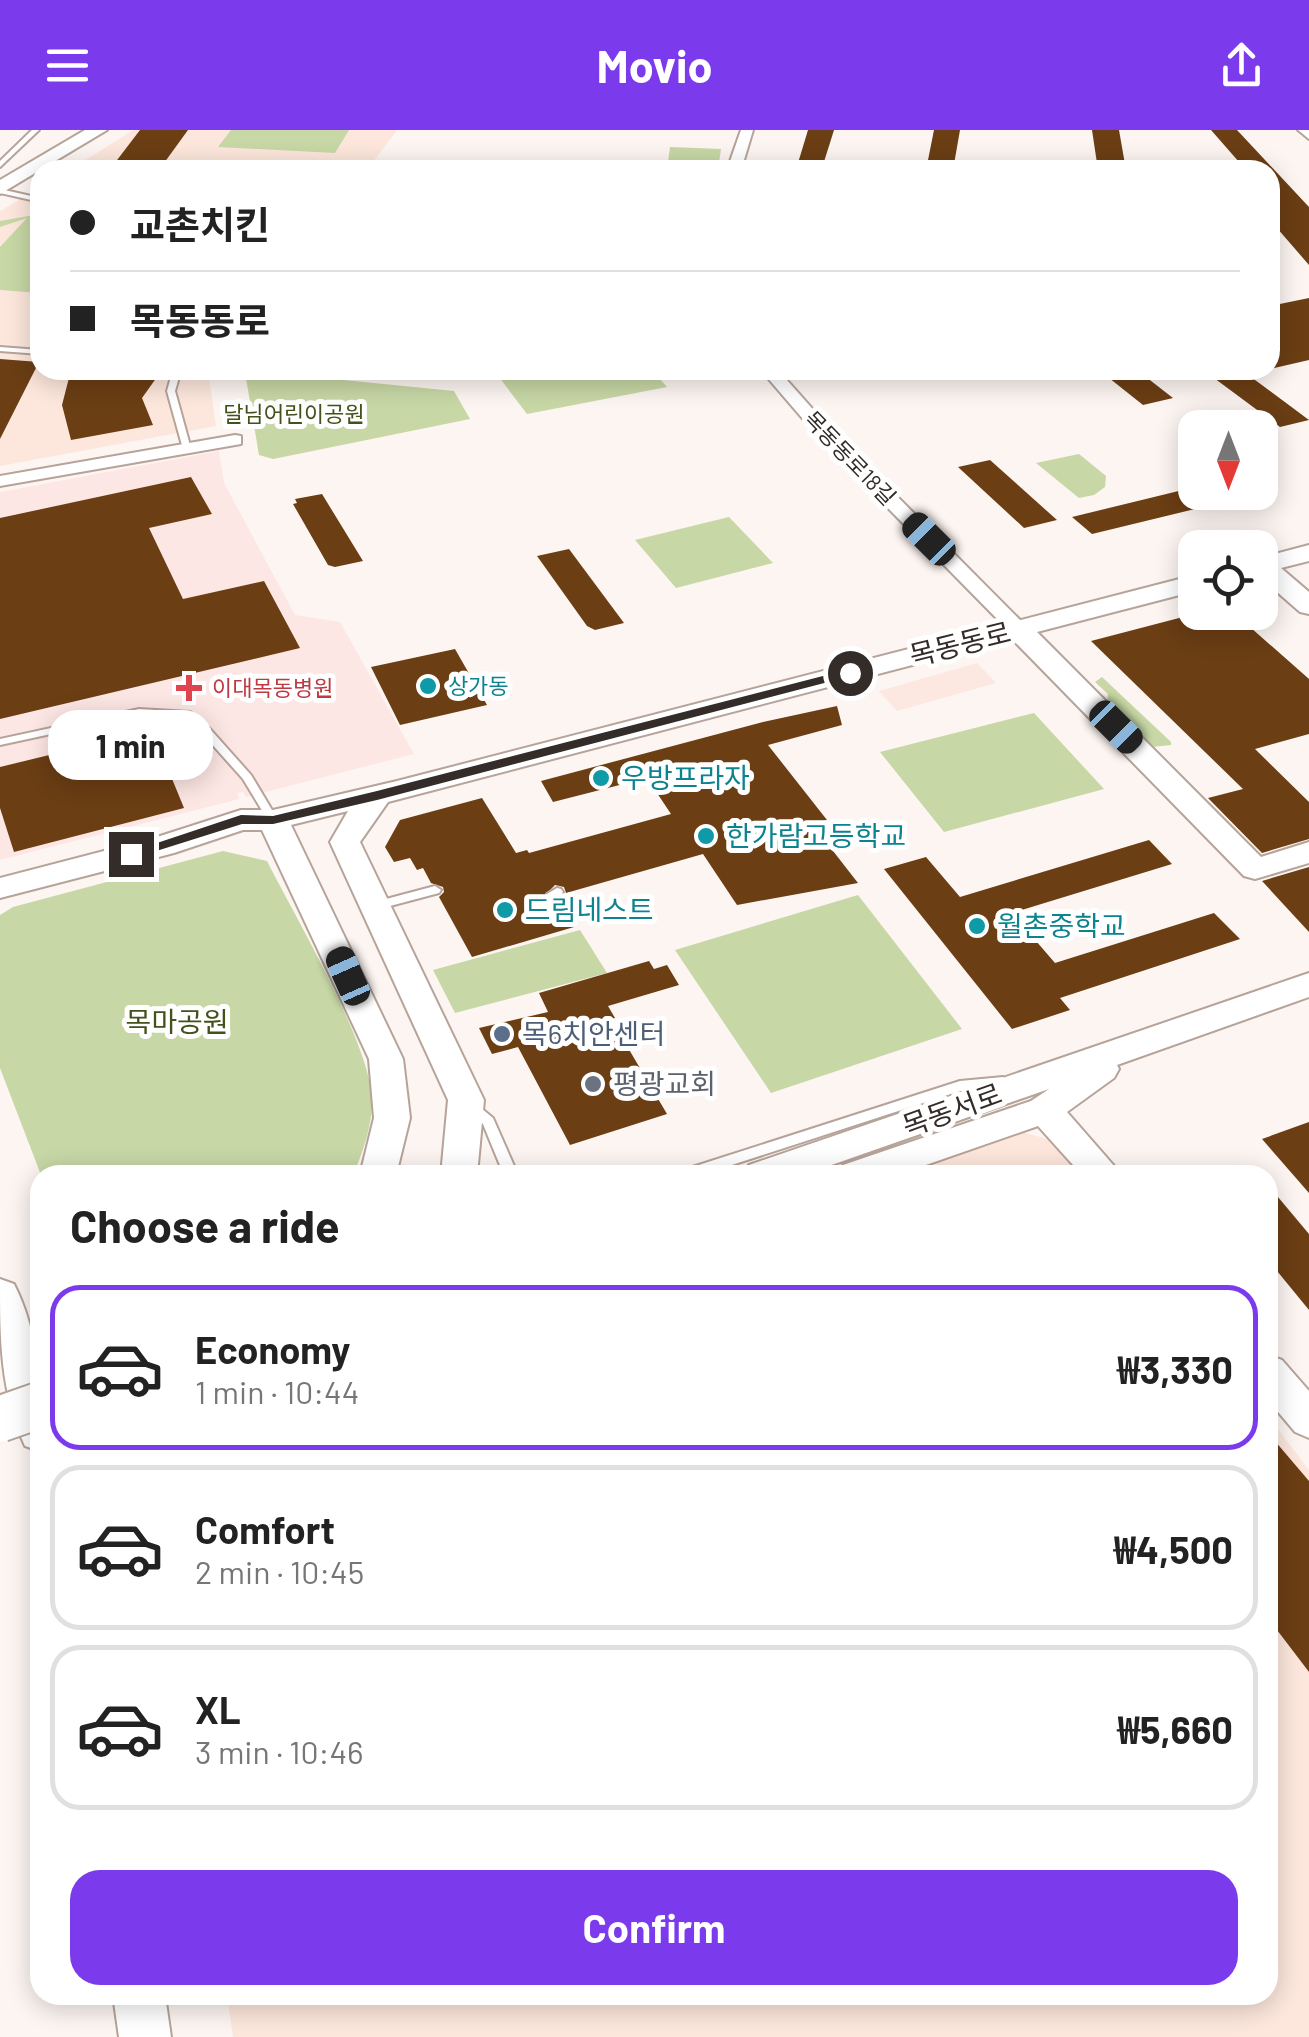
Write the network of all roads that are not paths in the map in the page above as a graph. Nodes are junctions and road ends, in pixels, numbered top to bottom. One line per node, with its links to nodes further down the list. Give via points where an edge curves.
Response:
1 (36, 130): 7 (lane)
2 (59, 130): 7 (main road)
3 (98, 130): 5 (main road)
4 (747, 130): 6 (street)
5 (48, 160)
6 (737, 160)
7 (0, 168)
8 (30, 171): 9 (main road)
9 (0, 189): 10 (lane)
10 (30, 197)
11 (0, 350): 12 (lane)
12 (30, 352)
13 (175, 380): 16 (lane, via 171,391)
14 (778, 380): 23 (street, 목동동로18길)
15 (235, 440): 16 (street)
16 (187, 448): 17 (street)
17 (0, 481)
18 (1309, 553): 19 (main road)
19 (1278, 561)
20 (1278, 580): 22 (main road)
21 (1178, 588): 23 (main road, 목동동로)
22 (1309, 606)
23 (1018, 630): 25 (main road, 목동동로); 27 (main road, via 1255,869)
24 (0, 742): 26 (lane, via 138,712 176,712 196,721 248,776)
25 (377, 795): 26 (main road, 목동동로); 31 (main road, via 345,842)
26 (273, 820): 28 (main road, 목동동로, via 241,820); 30 (main road, 목동동로, via 254,838); 35 (main road, via 386,1059 393,1116)
27 (1309, 852)
28 (0, 888)
29 (434, 890): 31 (lane)
30 (0, 905)
31 (373, 906): 34 (main road)
32 (1309, 986): 33 (main road, 목동서로, via 1140,1042)
33 (1041, 1095): 38 (lane, via 960,1086); 39 (main road, 목동서로, via 910,1126); 40 (main road, 목동서로); 41 (main road)
34 (466, 1100): 36 (main road); 37 (lane, via 488,1120)
35 (381, 1165)
36 (460, 1165)
37 (507, 1165)
38 (716, 1165)
39 (792, 1165)
40 (907, 1165)
41 (1096, 1165)
42 (0, 1295): 44 (main road)
43 (1278, 1384): 47 (main road)
44 (30, 1398)
45 (30, 1408): 46 (main road, bridge)
46 (0, 1419)
47 (1309, 1420)
48 (141, 2005): 49 (main road)
49 (146, 2037)

